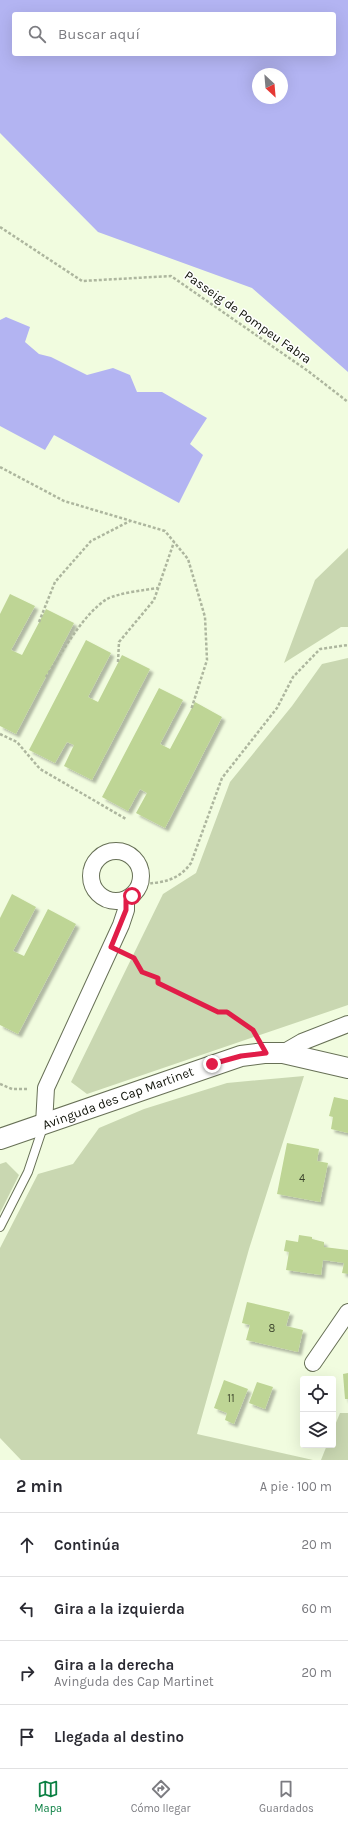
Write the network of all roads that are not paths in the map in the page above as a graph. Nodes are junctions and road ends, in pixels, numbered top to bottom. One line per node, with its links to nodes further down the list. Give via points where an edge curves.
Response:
1 (126, 900): 1 (street, via 109,900 95,891 91,874 93,866 104,854 121,851 136,859 140,867 140,884); 5 (street, via 126,910 111,947 46,1088)
2 (348, 1024): 3 (street)
3 (274, 1053): 4 (street, Avinguda des Cap Martinet); 5 (street, Avinguda des Cap Martinet, via 241,1056 212,1064)
4 (348, 1068)
5 (44, 1124): 6 (street, Avinguda des Cap Martinet); 7 (lane, via 28,1172)
6 (0, 1139)
7 (0, 1227)
8 (348, 1312): 9 (street)
9 (313, 1363)

